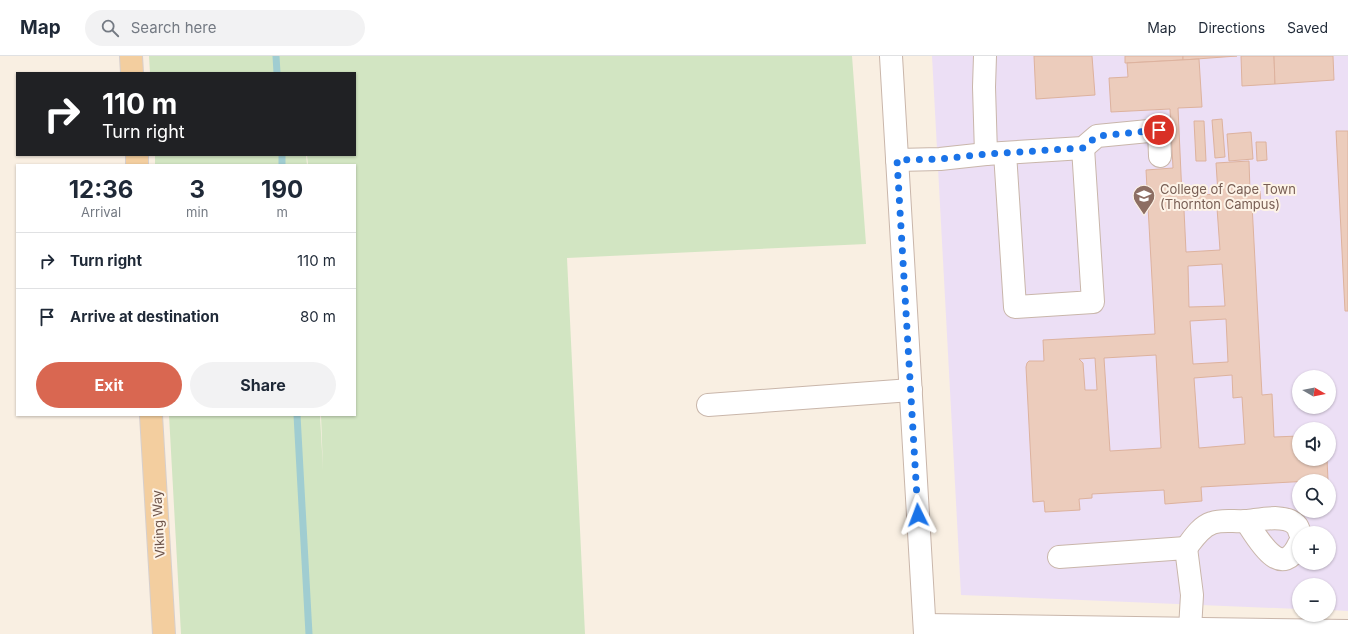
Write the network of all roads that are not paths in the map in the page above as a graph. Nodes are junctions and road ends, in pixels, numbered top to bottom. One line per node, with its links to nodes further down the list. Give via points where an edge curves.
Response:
1 (131, 56): 4 (main road)
2 (891, 56): 8 (street)
3 (985, 56): 6 (street, via 984,87)
4 (132, 72)
5 (1083, 148): 6 (street); 6 (street, via 1093,302 1015,307); 7 (street, via 1097,136 1159,130)
6 (995, 153): 8 (street, via 940,159)
7 (1160, 156)
8 (897, 160): 9 (street)
9 (911, 390): 10 (street); 17 (street)
10 (708, 405)
11 (151, 416): 20 (main road, Viking Way)
12 (1246, 521): 13 (street, via 1263,518 1286,519); 14 (street, via 1226,520 1212,523 1201,529); 15 (street, via 1272,556 1280,559)
13 (1296, 526)
14 (1186, 548): 16 (street); 18 (street, via 1192,595)
15 (1292, 556)
16 (1059, 557)
17 (925, 629): 18 (street)
18 (1190, 629): 19 (street)
19 (1348, 631)
20 (164, 634)

